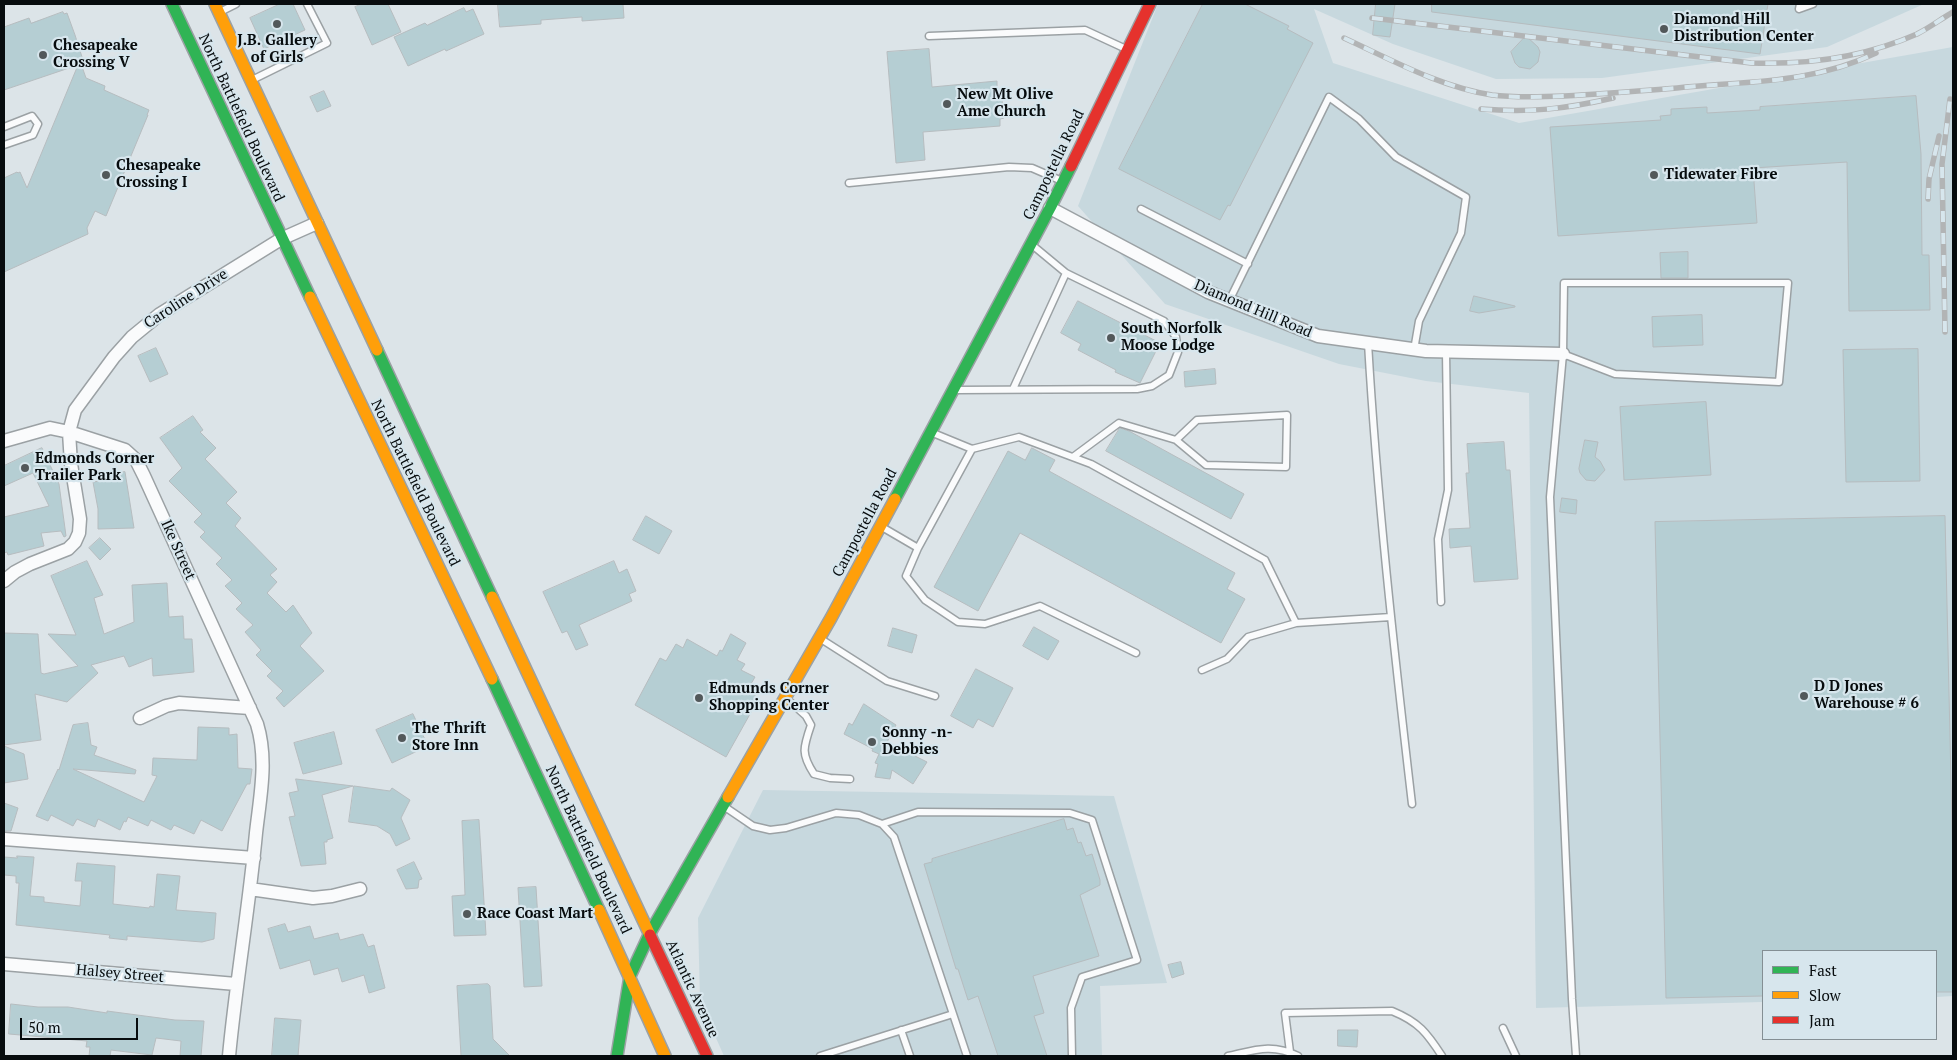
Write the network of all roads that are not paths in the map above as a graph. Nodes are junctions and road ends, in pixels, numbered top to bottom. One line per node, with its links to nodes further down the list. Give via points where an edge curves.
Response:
1 (172, 4): 18 (main road, North Battlefield Boulevard)
2 (236, 4): 7 (lane)
3 (307, 4): 10 (lane, via 327,43)
4 (1150, 4): 9 (main road, Campostella Road)
5 (1800, 4): 6 (lane, via 1799,9)
6 (1813, 4)
7 (217, 8): 10 (main road, North Battlefield Boulevard)
8 (929, 36): 9 (lane, via 1085,30)
9 (1127, 49): 13 (main road, Campostella Road)
10 (250, 81): 17 (main road, North Battlefield Boulevard)
11 (4, 127): 12 (lane, via 32,116 38,124 33,135)
12 (4, 145)
13 (1063, 181): 14 (lane, via 1032,168 1009,167); 15 (main road, Campostella Road)
14 (848, 183)
15 (1050, 208): 19 (main road, Campostella Road); 22 (street, Diamond Hill Road)
16 (1141, 209): 20 (lane)
17 (317, 223): 18 (street, Caroline Drive); 56 (main road, North Battlefield Boulevard)
18 (281, 239): 29 (street, Caroline Drive, via 145,325 114,357 75,410); 58 (main road, North Battlefield Boulevard, via 559,820)
19 (1031, 244): 21 (lane); 28 (main road, Campostella Road)
20 (1248, 264): 22 (lane); 24 (lane, via 1329,97 1359,119 1396,157 1466,197 1461,233 1419,321)
21 (1066, 273): 27 (lane); 27 (lane, via 1164,321 1176,337 1178,352 1169,375 1152,386 1137,389)
22 (1229, 301): 23 (street, Diamond Hill Road, via 1318,336)
23 (1368, 343): 24 (street, Diamond Hill Road); 39 (lane)
24 (1414, 350): 25 (street, Diamond Hill Road)
25 (1446, 352): 26 (street, Diamond Hill Road); 38 (lane, via 1448,490 1438,539)
26 (1563, 354): 26 (lane, via 1564,283 1788,283 1779,382 1615,374); 76 (lane, via 1550,497)
27 (1013, 389): 28 (lane)
28 (953, 390): 30 (main road, Campostella Road)
29 (69, 432): 32 (street, Ike Street, via 50,428); 37 (street, via 79,533 68,549 30,564); 46 (street, Ike Street, via 125,450 136,460)
30 (931, 432): 33 (lane); 35 (main road, Campostella Road)
31 (1176, 440): 31 (lane, via 1206,465 1286,467 1286,415 1197,420); 34 (lane, via 1119,423)
32 (4, 441)
33 (972, 449): 34 (lane, via 1019,437); 36 (lane)
34 (1074, 457): 40 (lane, via 1265,560)
35 (880, 526): 36 (lane); 41 (main road, Campostella Road)
36 (918, 548): 42 (lane, via 906,576 925,600 958,622 985,624 1040,606)
37 (4, 581)
38 (1441, 602)
39 (1390, 617): 40 (lane); 49 (lane)
40 (1296, 623): 43 (lane, via 1248,637 1227,659)
41 (820, 638): 44 (lane, via 888,681); 45 (main road, Campostella Road)
42 (1136, 653)
43 (1202, 670)
44 (935, 696)
45 (785, 698): 48 (lane, via 806,716 811,725 804,744 806,761 814,774); 50 (main road, Campostella Road)
46 (250, 708): 47 (street, via 179,703); 53 (street, Ike Street, via 260,734 262,755)
47 (140, 718)
48 (850, 779)
49 (1412, 804)
50 (723, 805): 51 (lane, via 753,826 770,830 836,813 859,815); 56 (main road, Campostella Road)
51 (882, 824): 60 (lane, via 894,837); 71 (lane, via 918,812 1070,813 1092,820 1138,960 1082,978 1071,1008)
52 (4, 839): 53 (street)
53 (254, 858): 54 (street, Ike Street)
54 (250, 889): 55 (street, via 313,898); 59 (street, Ike Street)
55 (360, 889)
56 (650, 933): 58 (main road, Campostella Road); 67 (main road, Atlantic Avenue)
57 (4, 964): 59 (street, Halsey Street)
58 (630, 976): 65 (main road, Campostella Road); 66 (main road)
59 (236, 984): 64 (street, Ike Street)
60 (952, 1014): 62 (lane); 70 (lane)
61 (1502, 1028): 75 (lane)
62 (902, 1030): 68 (lane); 69 (lane)
63 (1290, 1052): 72 (lane, via 1264,1048); 73 (lane); 74 (lane, via 1285,1013 1392,1011 1408,1017 1426,1031)
64 (229, 1056)
65 (617, 1056)
66 (665, 1056)
67 (706, 1056)
68 (820, 1056)
69 (910, 1056)
70 (967, 1056)
71 (1072, 1056)
72 (1228, 1056)
73 (1298, 1056)
74 (1442, 1056)
75 (1516, 1056)
76 (1576, 1056)

